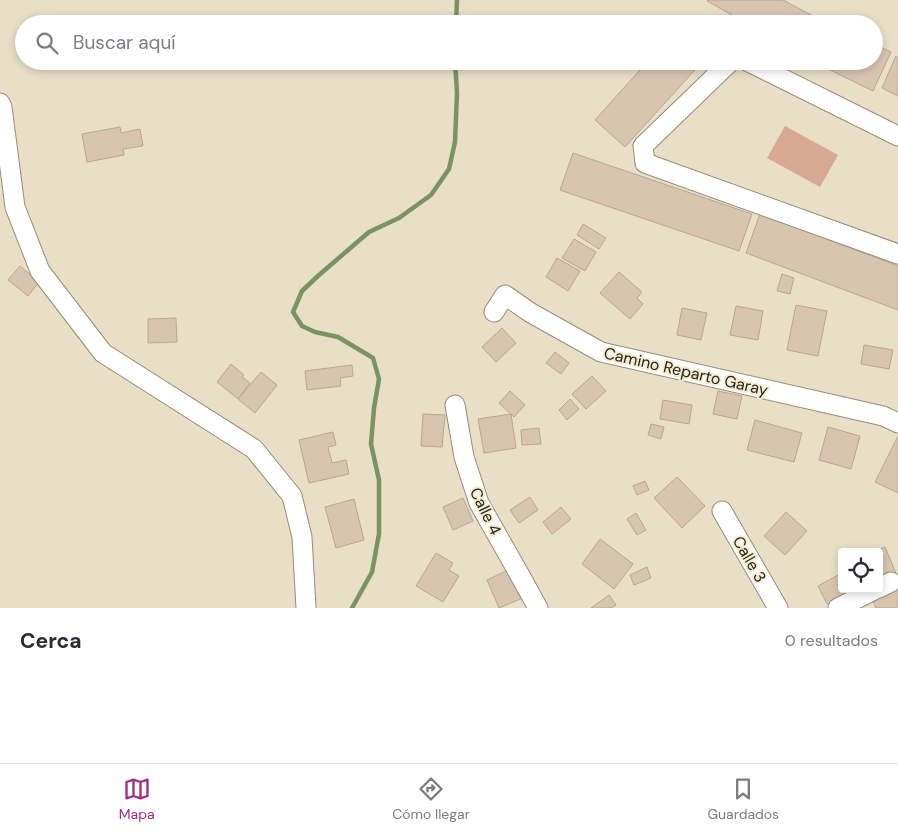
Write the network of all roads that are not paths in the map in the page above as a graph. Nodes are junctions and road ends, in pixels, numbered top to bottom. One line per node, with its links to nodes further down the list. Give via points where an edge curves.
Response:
1 (722, 70): 5 (street, via 644,146 645,163)
2 (765, 70): 4 (street)
3 (0, 103): 11 (street, via 15,207 40,271 104,353 254,449 292,496 302,537)
4 (898, 136)
5 (898, 254)
6 (494, 312): 8 (street, Camino Reparto Garay, via 505,295 600,352 883,416)
7 (455, 405): 12 (street, Calle 4, via 464,457 478,503)
8 (898, 423)
9 (722, 511): 13 (street, Calle 3)
10 (868, 593): 14 (street)
11 (306, 608)
12 (538, 608)
13 (778, 608)
14 (838, 608)

